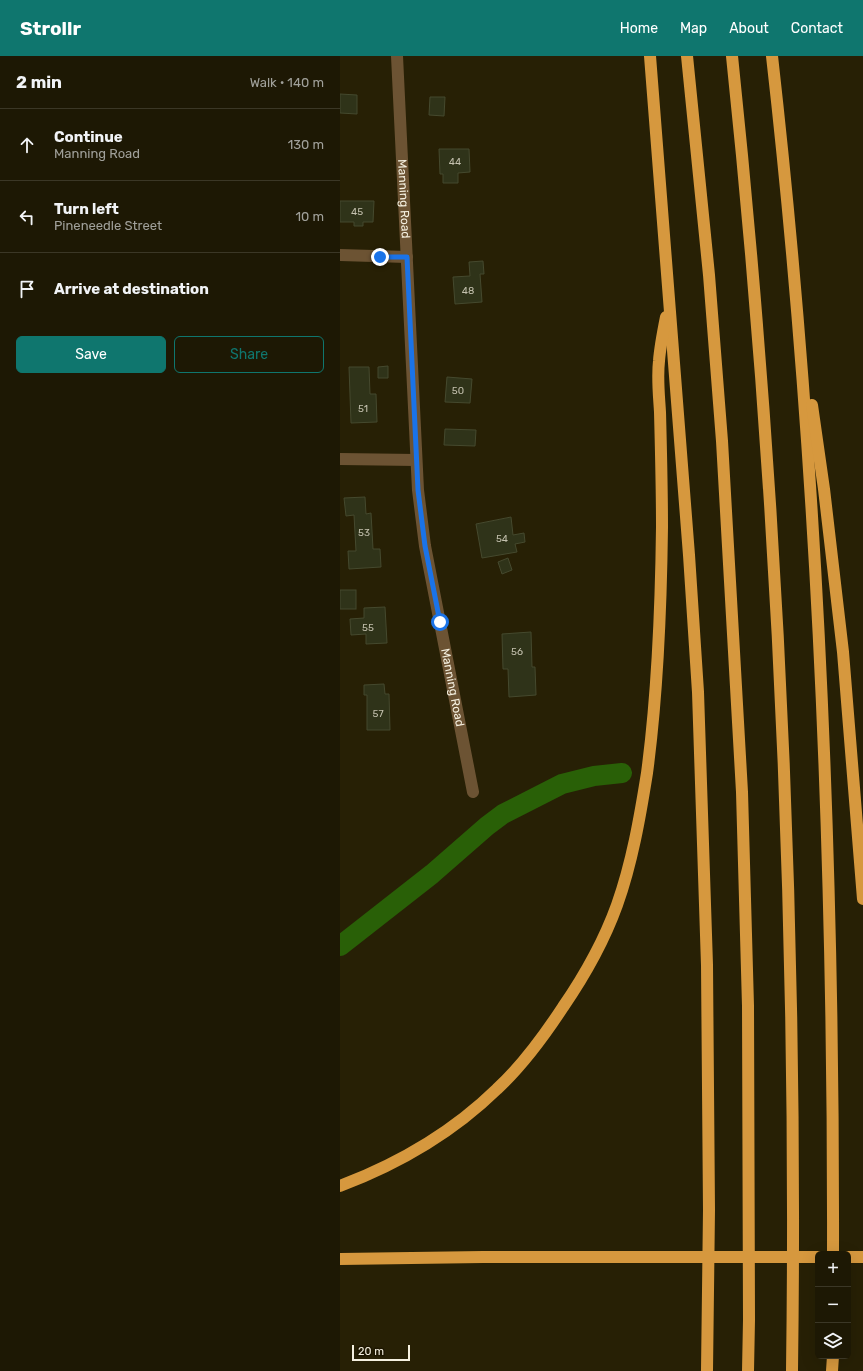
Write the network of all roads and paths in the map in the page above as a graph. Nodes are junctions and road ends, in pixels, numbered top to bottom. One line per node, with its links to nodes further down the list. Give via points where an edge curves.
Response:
1 (396, 56): 7 (street, Manning Road)
2 (650, 56): 8 (highway)
3 (687, 56): 22 (highway, via 709,275 722,442 742,792 748,1006)
4 (732, 56): 23 (highway, via 748,214 767,457 783,736 792,1087)
5 (772, 56): 9 (highway)
6 (340, 255): 7 (street)
7 (407, 257): 11 (street, Manning Road)
8 (669, 294): 14 (highway, via 659,362 662,508 655,693 643,796 635,841 618,904 606,933 578,985 540,1041 498,1088 473,1111 426,1144); 21 (highway, via 698,692 706,965)
9 (798, 303): 13 (highway, via 824,489 843,652); 15 (highway, via 818,607 826,816 831,990)
10 (340, 459): 11 (street)
11 (416, 460): 12 (street, Manning Road, via 425,546)
12 (473, 792)
13 (863, 900)
14 (340, 1186)
15 (833, 1251)
16 (815, 1257): 19 (highway)
17 (851, 1257): 18 (highway)
18 (863, 1257)
19 (340, 1259)
20 (833, 1359): 24 (highway)
21 (707, 1371)
22 (748, 1371)
23 (792, 1371)
24 (832, 1371)

